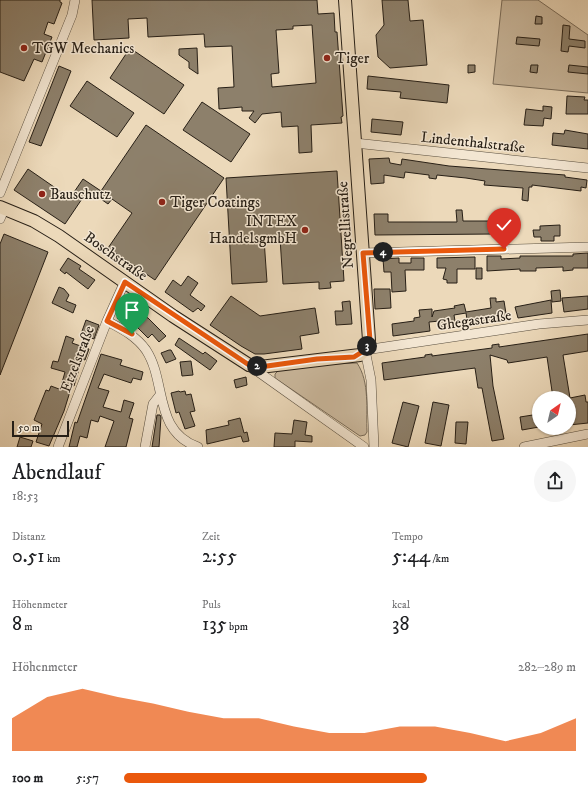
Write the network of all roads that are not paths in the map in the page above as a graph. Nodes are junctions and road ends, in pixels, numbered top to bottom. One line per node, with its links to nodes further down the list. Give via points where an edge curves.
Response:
1 (75, 0): 5 (street, via 72,15)
2 (345, 0): 3 (main road, Negrellistraße)
3 (355, 143): 4 (street, Lindenthalstraße); 8 (main road, Negrellistraße)
4 (588, 168)
5 (0, 193)
6 (1, 212): 9 (main road, Boschstraße, via 34,221)
7 (588, 247): 8 (street)
8 (363, 253): 12 (main road, Negrellistraße, via 370,340)
9 (125, 282): 11 (street, Etzelstraße); 13 (main road, Boschstraße)
10 (588, 320): 12 (street, Ghegastraße, via 539,324)
11 (107, 321): 14 (street, via 132,334 146,350 156,368); 16 (street, Etzelstraße)
12 (365, 350): 13 (main road, via 354,357 260,367); 20 (street, Negrellistraße, via 370,380)
13 (249, 365): 19 (street, Boschstraße)
14 (160, 394): 17 (street, via 153,404); 18 (street, via 173,428)
15 (588, 434): 21 (street)
16 (58, 447)
17 (145, 447)
18 (198, 447)
19 (364, 447)
20 (374, 447)
21 (524, 447)

